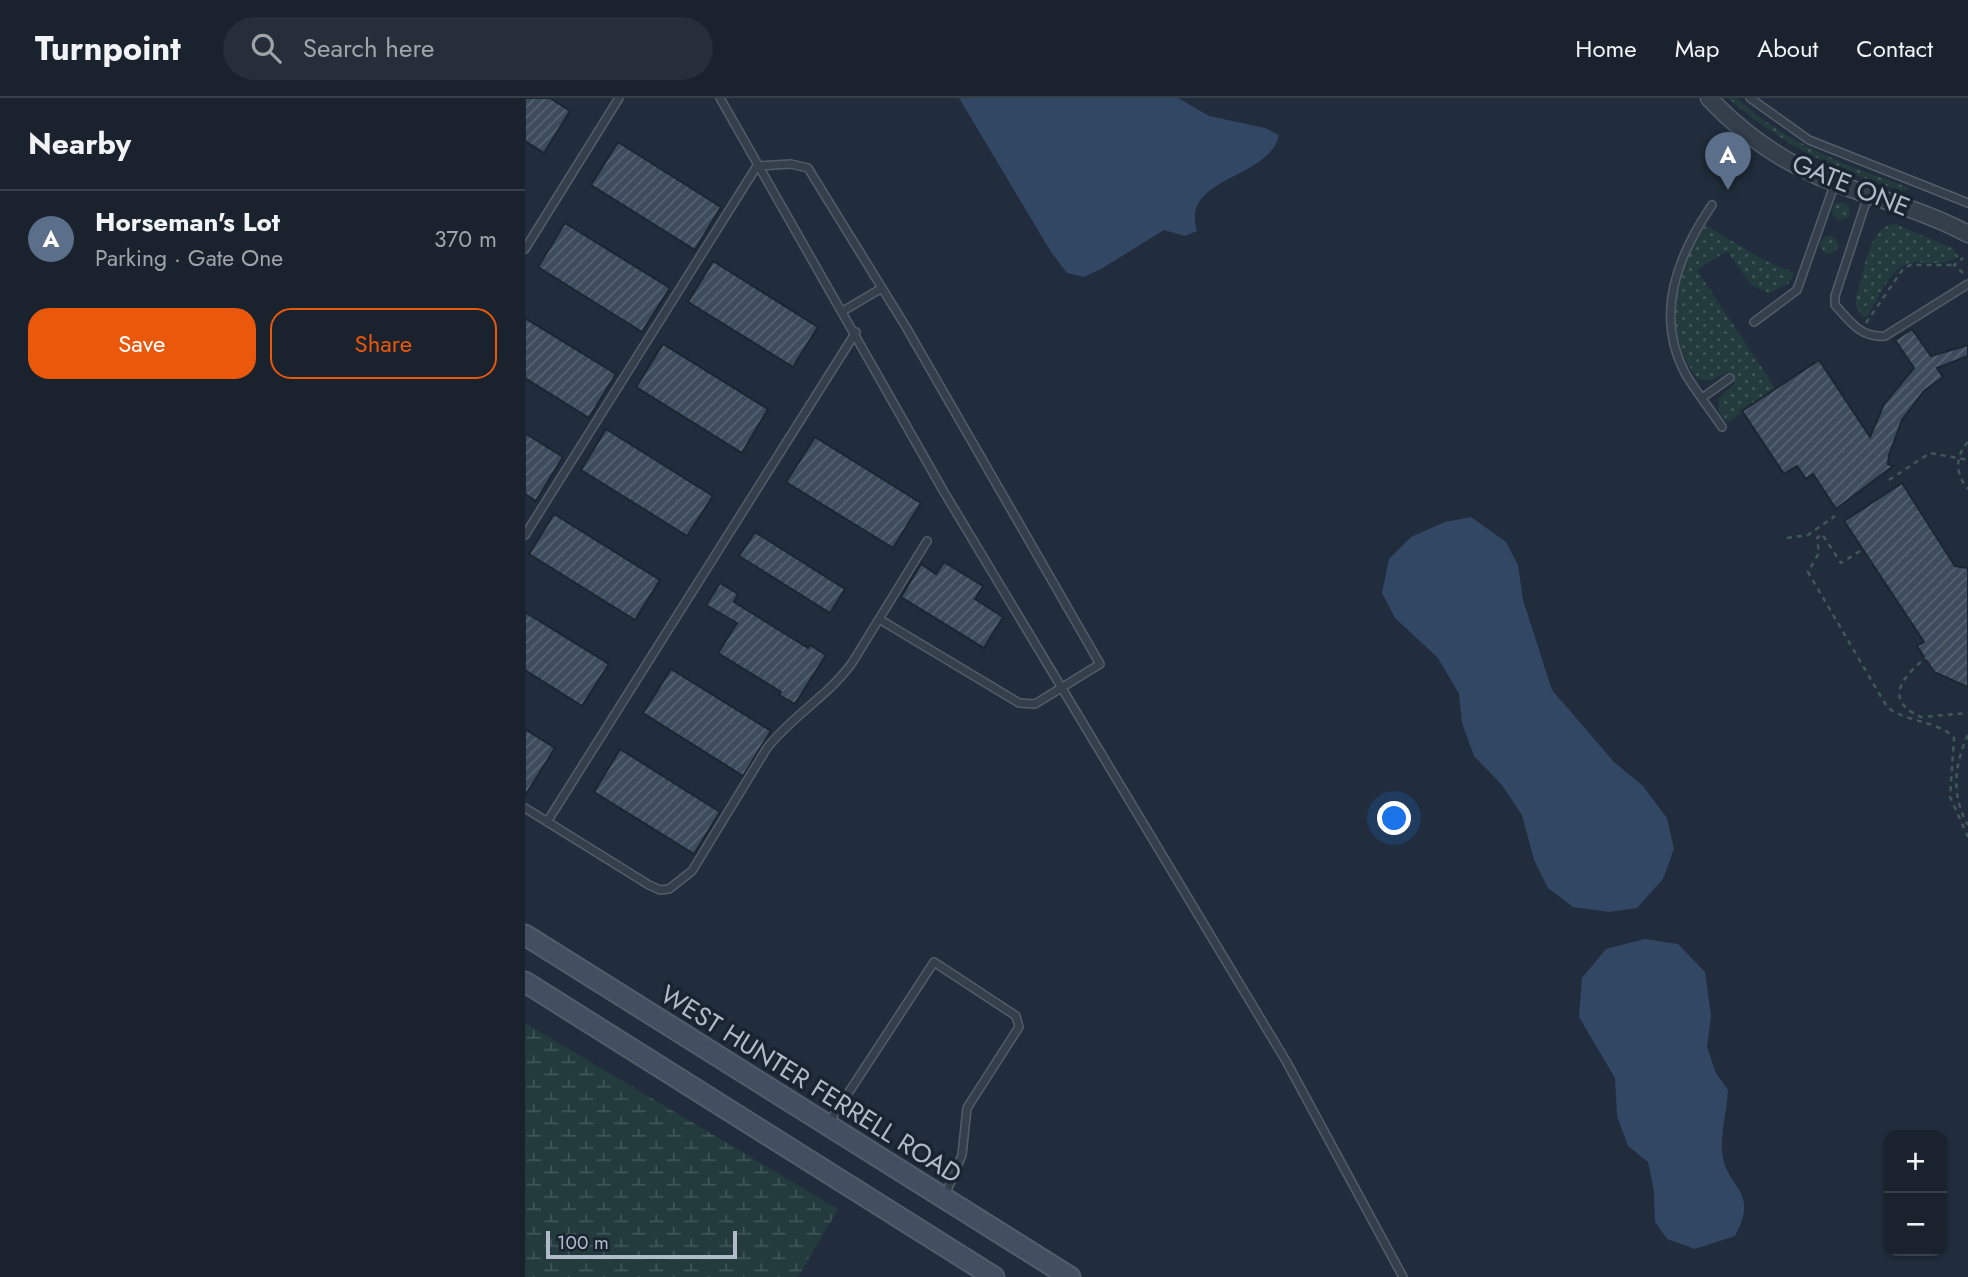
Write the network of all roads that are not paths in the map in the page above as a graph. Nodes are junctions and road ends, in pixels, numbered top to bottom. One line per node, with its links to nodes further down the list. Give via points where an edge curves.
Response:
1 (619, 98): 11 (lane)
2 (720, 98): 5 (lane)
3 (1709, 98): 6 (street, GATE ONE, via 1766,146)
4 (1750, 98): 8 (lane, via 1809,140)
5 (757, 166): 13 (lane, via 808,168); 14 (lane); 20 (lane)
6 (1835, 182): 7 (street, GATE ONE); 15 (lane, via 1797,290)
7 (1868, 195): 10 (street, GATE ONE); 12 (lane, via 1835,296 1835,305 1852,326 1873,337 1885,336)
8 (1968, 203)
9 (1712, 205): 18 (lane, via 1681,258 1671,296 1676,350)
10 (1968, 234)
11 (525, 249)
12 (1968, 284)
13 (882, 288): 14 (lane); 23 (lane, via 1100,664)
14 (843, 311): 16 (lane)
15 (1754, 322)
16 (856, 332): 23 (lane, via 944,492); 25 (lane)
17 (1730, 379): 18 (lane)
18 (1702, 398): 19 (lane)
19 (1722, 427)
20 (525, 535)
21 (927, 541): 22 (lane)
22 (879, 619): 23 (lane, via 1019,703 1035,704); 25 (lane, via 841,679 773,739 691,871 669,889 649,885)
23 (1063, 689): 32 (lane, via 1286,1061)
24 (525, 808): 25 (lane)
25 (547, 822)
26 (525, 935): 28 (main road, WEST HUNTER FERRELL ROAD)
27 (525, 982): 30 (main road)
28 (828, 1124): 29 (main road, WEST HUNTER FERRELL ROAD); 29 (lane, via 934,962 1016,1016 1019,1027 967,1108 962,1155)
29 (943, 1198): 31 (main road, WEST HUNTER FERRELL ROAD)
30 (994, 1277)
31 (1070, 1277)
32 (1403, 1277)

